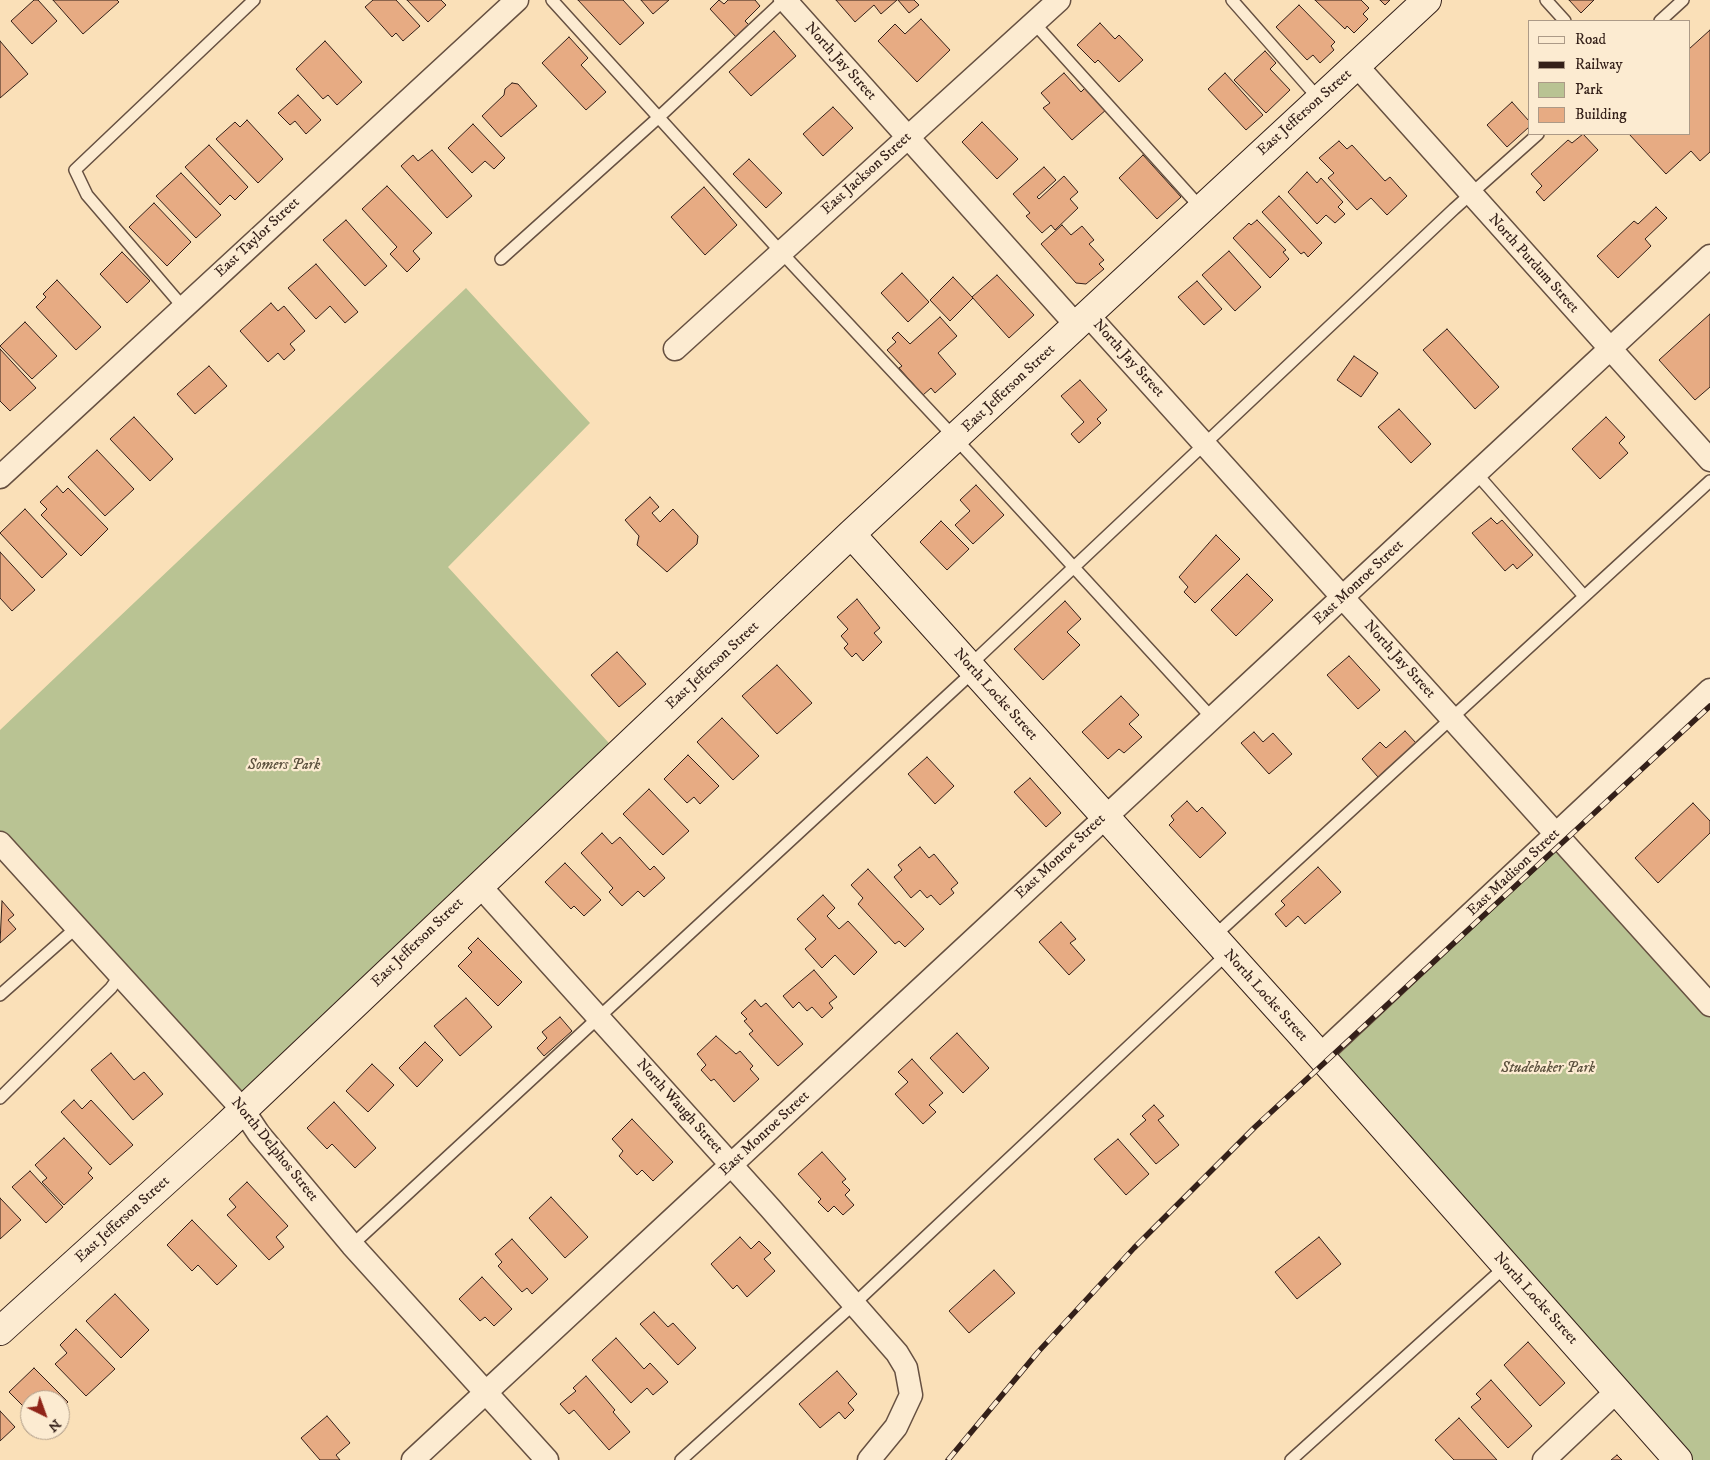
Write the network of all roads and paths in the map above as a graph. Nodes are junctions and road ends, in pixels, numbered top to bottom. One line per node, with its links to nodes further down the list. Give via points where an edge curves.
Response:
1 (254, 0): 23 (lane, via 75,170 87,195)
2 (517, 0): 23 (street, East Taylor Street)
3 (552, 0): 15 (lane)
4 (784, 0): 15 (lane); 17 (street, North Jay Street)
5 (1059, 0): 12 (street, East Jackson Street)
6 (1232, 0): 14 (lane)
7 (1427, 0): 13 (street, East Jefferson Street)
8 (1546, 0): 10 (lane)
9 (1682, 0): 11 (lane)
10 (1564, 20)
11 (1661, 20)
12 (1034, 23): 17 (street, East Jackson Street); 19 (lane)
13 (1357, 66): 14 (street, East Jefferson Street); 18 (street, North Purdum Street)
14 (1320, 100): 19 (street, East Jefferson Street)
15 (659, 117): 20 (lane); 22 (lane)
16 (1537, 135): 18 (lane)
17 (908, 138): 20 (street, East Jackson Street); 24 (street, North Jay Street)
18 (1470, 194): 26 (street, North Purdum Street); 28 (lane)
19 (1201, 208): 24 (street, East Jefferson Street)
20 (781, 252): 25 (street, East Jackson Street); 27 (lane)
21 (1710, 256): 26 (street, East Monroe Street)
22 (501, 259)
23 (183, 307): 31 (street, East Taylor Street)
24 (1082, 320): 27 (street, East Jefferson Street); 28 (street, North Jay Street)
25 (676, 349)
26 (1609, 349): 29 (street, North Purdum Street); 30 (street, East Monroe Street)
27 (955, 438): 33 (street, East Jefferson Street); 34 (lane)
28 (1205, 443): 34 (lane); 36 (street, North Jay Street)
29 (1710, 460)
30 (1476, 473): 35 (lane); 36 (street, East Monroe Street)
31 (0, 477)
32 (1710, 481): 35 (lane)
33 (851, 534): 37 (street, North Locke Street); 44 (street, East Jefferson Street)
34 (1074, 567): 37 (lane); 39 (lane)
35 (1584, 596): 40 (lane)
36 (1343, 598): 39 (street, East Monroe Street); 40 (street, North Jay Street)
37 (972, 669): 41 (street, North Locke Street); 50 (lane)
38 (1710, 690): 42 (street, East Madison Street)
39 (1212, 718): 41 (street, East Monroe Street)
40 (1452, 718): 42 (street, North Jay Street); 46 (lane)
41 (1104, 818): 46 (street, North Locke Street); 54 (street, East Monroe Street)
42 (1555, 834): 49 (street, North Jay Street); 51 (street, East Madison Street)
43 (0, 842): 45 (street, North Delphos Street)
44 (479, 884): 50 (street, North Waugh Street); 53 (street, East Jefferson Street)
45 (77, 927): 47 (street, North Delphos Street); 48 (lane)
46 (1219, 946): 51 (street, North Locke Street); 57 (lane)
47 (120, 975): 52 (lane, via 111,988); 53 (street, North Delphos Street)
48 (0, 995)
49 (1710, 1005)
50 (599, 1017): 54 (street, North Waugh Street); 55 (lane)
51 (1319, 1056): 56 (street, North Locke Street)
52 (0, 1098)
53 (243, 1110): 55 (street, North Delphos Street, via 259,1134); 58 (street, East Jefferson Street)
54 (731, 1166): 57 (street, North Waugh Street); 60 (street, East Monroe Street)
55 (352, 1245): 60 (street, North Delphos Street)
56 (1506, 1266): 59 (street, North Locke Street); 65 (lane)
57 (854, 1304): 63 (lane); 64 (street, North Waugh Street, via 897,1353 906,1368 911,1395 896,1427)
58 (0, 1332)
59 (1617, 1391): 66 (street); 67 (street, North Locke Street)
60 (486, 1392): 61 (street, East Monroe Street); 62 (street, North Delphos Street)
61 (413, 1460)
62 (547, 1460)
63 (681, 1460)
64 (869, 1460)
65 (1291, 1460)
66 (1544, 1460)
67 (1678, 1460)

